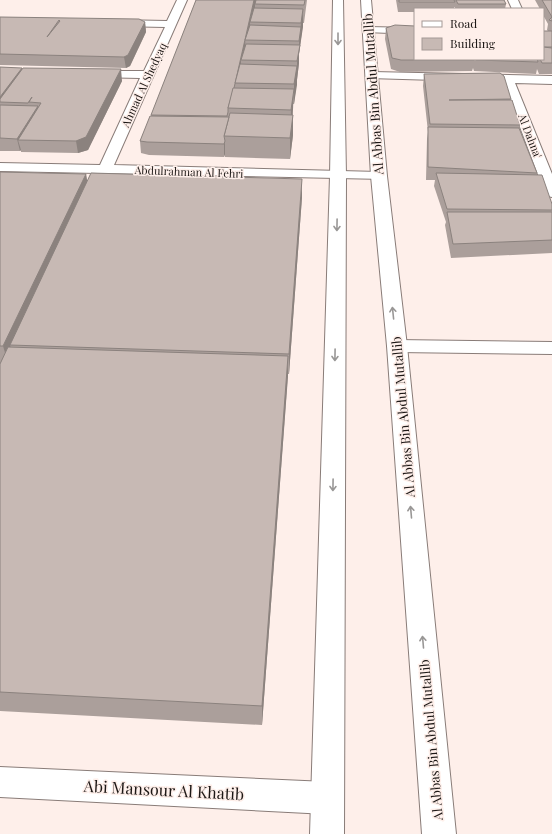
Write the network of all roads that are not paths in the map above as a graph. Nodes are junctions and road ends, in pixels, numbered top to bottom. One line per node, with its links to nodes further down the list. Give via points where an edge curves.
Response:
1 (182, 0): 5 (street, Ahmad Al Shedyaq)
2 (338, 0): 15 (street, one-way to 15)
3 (366, 0): 6 (street, Al Abbas Bin Abdul Mutallib)
4 (109, 23): 5 (street)
5 (172, 24): 9 (street, Ahmad Al Shedyaq)
6 (369, 30): 7 (street); 10 (street, Al Abbas Bin Abdul Mutallib)
7 (414, 31)
8 (78, 74): 9 (street)
9 (148, 75): 14 (street, Ahmad Al Shedyaq)
10 (373, 76): 11 (street); 16 (street, Al Abbas Bin Abdul Mutallib)
11 (508, 79): 12 (street); 17 (street, Al Dahna')
12 (552, 80)
13 (0, 167): 14 (street, Abdulrahman Al Fehri)
14 (105, 169): 15 (street, Abdulrahman Al Fehri)
15 (338, 177): 16 (street, via 372,189); 16 (street, via 351,166 367,165); 21 (street, one-way to 21)
16 (379, 177): 18 (street, Al Abbas Bin Abdul Mutallib, one-way to 16)
17 (552, 193)
18 (397, 346): 19 (street); 23 (street, Al Abbas Bin Abdul Mutallib, one-way to 18)
19 (552, 348)
20 (0, 782): 21 (street, Abi Mansour Al Khatib)
21 (327, 798): 22 (street)
22 (326, 834)
23 (439, 834)

